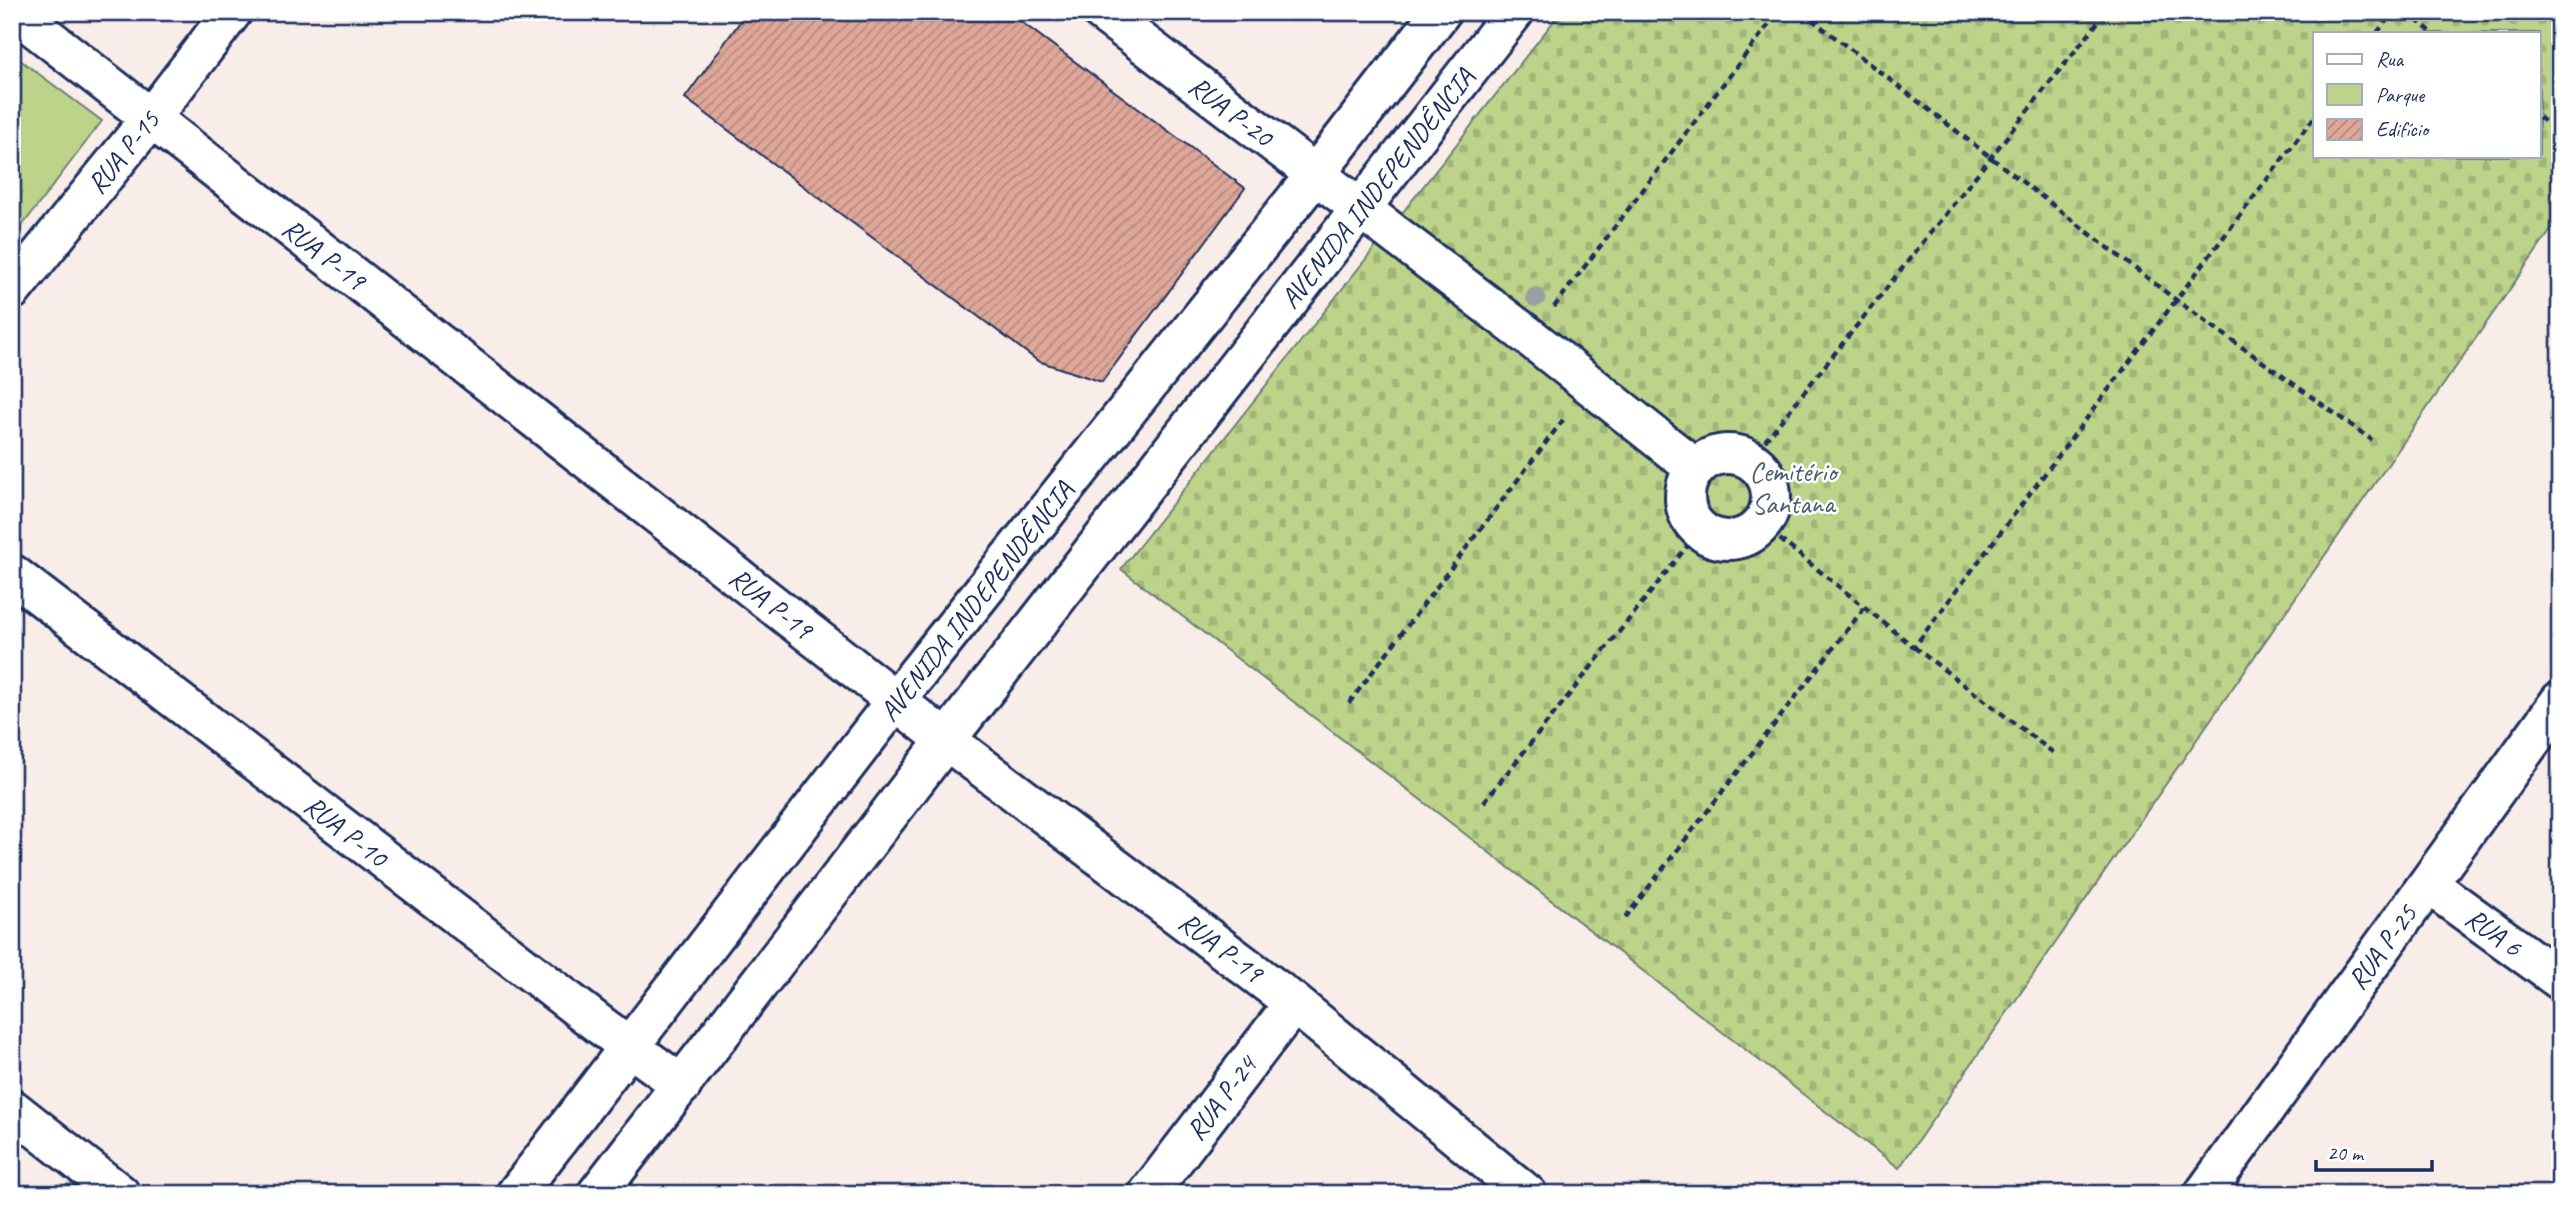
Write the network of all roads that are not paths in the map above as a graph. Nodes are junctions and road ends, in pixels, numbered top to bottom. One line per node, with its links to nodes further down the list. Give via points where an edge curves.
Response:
1 (15, 12): 6 (street, RUA P-19)
2 (232, 12): 6 (street, RUA P-15)
3 (1102, 12): 7 (street, RUA P-20)
4 (1441, 12): 7 (street, AVENIDA INDEPENDÊNCIA)
5 (1514, 12): 8 (street, AVENIDA INDEPENDÊNCIA)
6 (151, 118): 9 (street, RUA P-15); 12 (street, RUA P-19)
7 (1315, 175): 8 (street, RUA P-20); 12 (street, AVENIDA INDEPENDÊNCIA)
8 (1360, 209): 10 (street, RUA P-20); 14 (street, AVENIDA INDEPENDÊNCIA)
9 (12, 290)
10 (1696, 469): 10 (street, via 1685,494 1691,520 1700,530 1725,540 1751,533 1761,524 1771,497 1768,482 1750,460 1721,454)
11 (12, 575): 18 (street, RUA P-10)
12 (896, 700): 14 (street, RUA P-19); 18 (street, AVENIDA INDEPENDÊNCIA)
13 (2560, 701): 15 (street, RUA P-25)
14 (946, 740): 17 (street, RUA P-19); 19 (street, AVENIDA INDEPENDÊNCIA)
15 (2428, 884): 16 (street, RUA 6); 26 (street, RUA P-25)
16 (2560, 980)
17 (1294, 1003): 24 (street, RUA P-24); 25 (street, RUA P-19)
18 (630, 1048): 19 (street, RUA P-10); 22 (street, AVENIDA INDEPENDÊNCIA)
19 (682, 1085): 23 (street, AVENIDA INDEPENDÊNCIA)
20 (12, 1109): 21 (street)
21 (120, 1194)
22 (516, 1194)
23 (597, 1194)
24 (1148, 1194)
25 (1527, 1194)
26 (2204, 1194)

